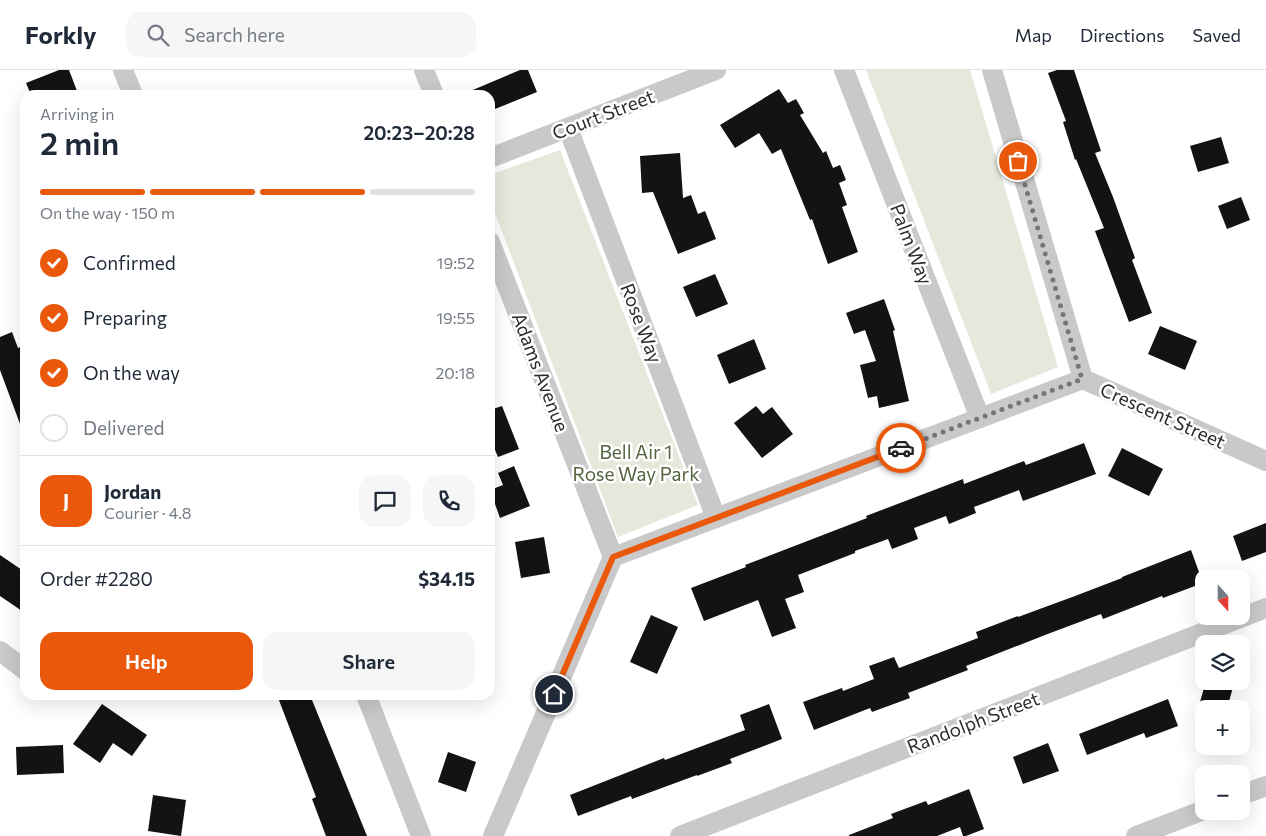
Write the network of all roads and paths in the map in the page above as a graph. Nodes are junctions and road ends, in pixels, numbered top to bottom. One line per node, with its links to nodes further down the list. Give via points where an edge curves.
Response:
1 (123, 70): 6 (street)
2 (424, 70): 7 (street)
3 (716, 70): 8 (street, Court Street)
4 (844, 70): 12 (street, Palm Way)
5 (992, 70): 11 (street)
6 (130, 90)
7 (432, 90)
8 (568, 128): 9 (street, Court Street); 14 (street, Rose Way)
9 (495, 156)
10 (495, 255): 15 (street, Adams Avenue)
11 (1082, 379): 12 (street, Crescent Street); 13 (street, Crescent Street)
12 (980, 418): 14 (street, Crescent Street)
13 (1266, 461)
14 (716, 518): 15 (street, Crescent Street)
15 (613, 557): 24 (street)
16 (1266, 608): 25 (street, Randolph Street)
17 (0, 651): 18 (street)
18 (20, 666)
19 (368, 700): 23 (street)
20 (1266, 786): 21 (street)
21 (1250, 792)
22 (1195, 813): 26 (street)
23 (422, 836)
24 (493, 836)
25 (680, 836)
26 (1136, 836)

